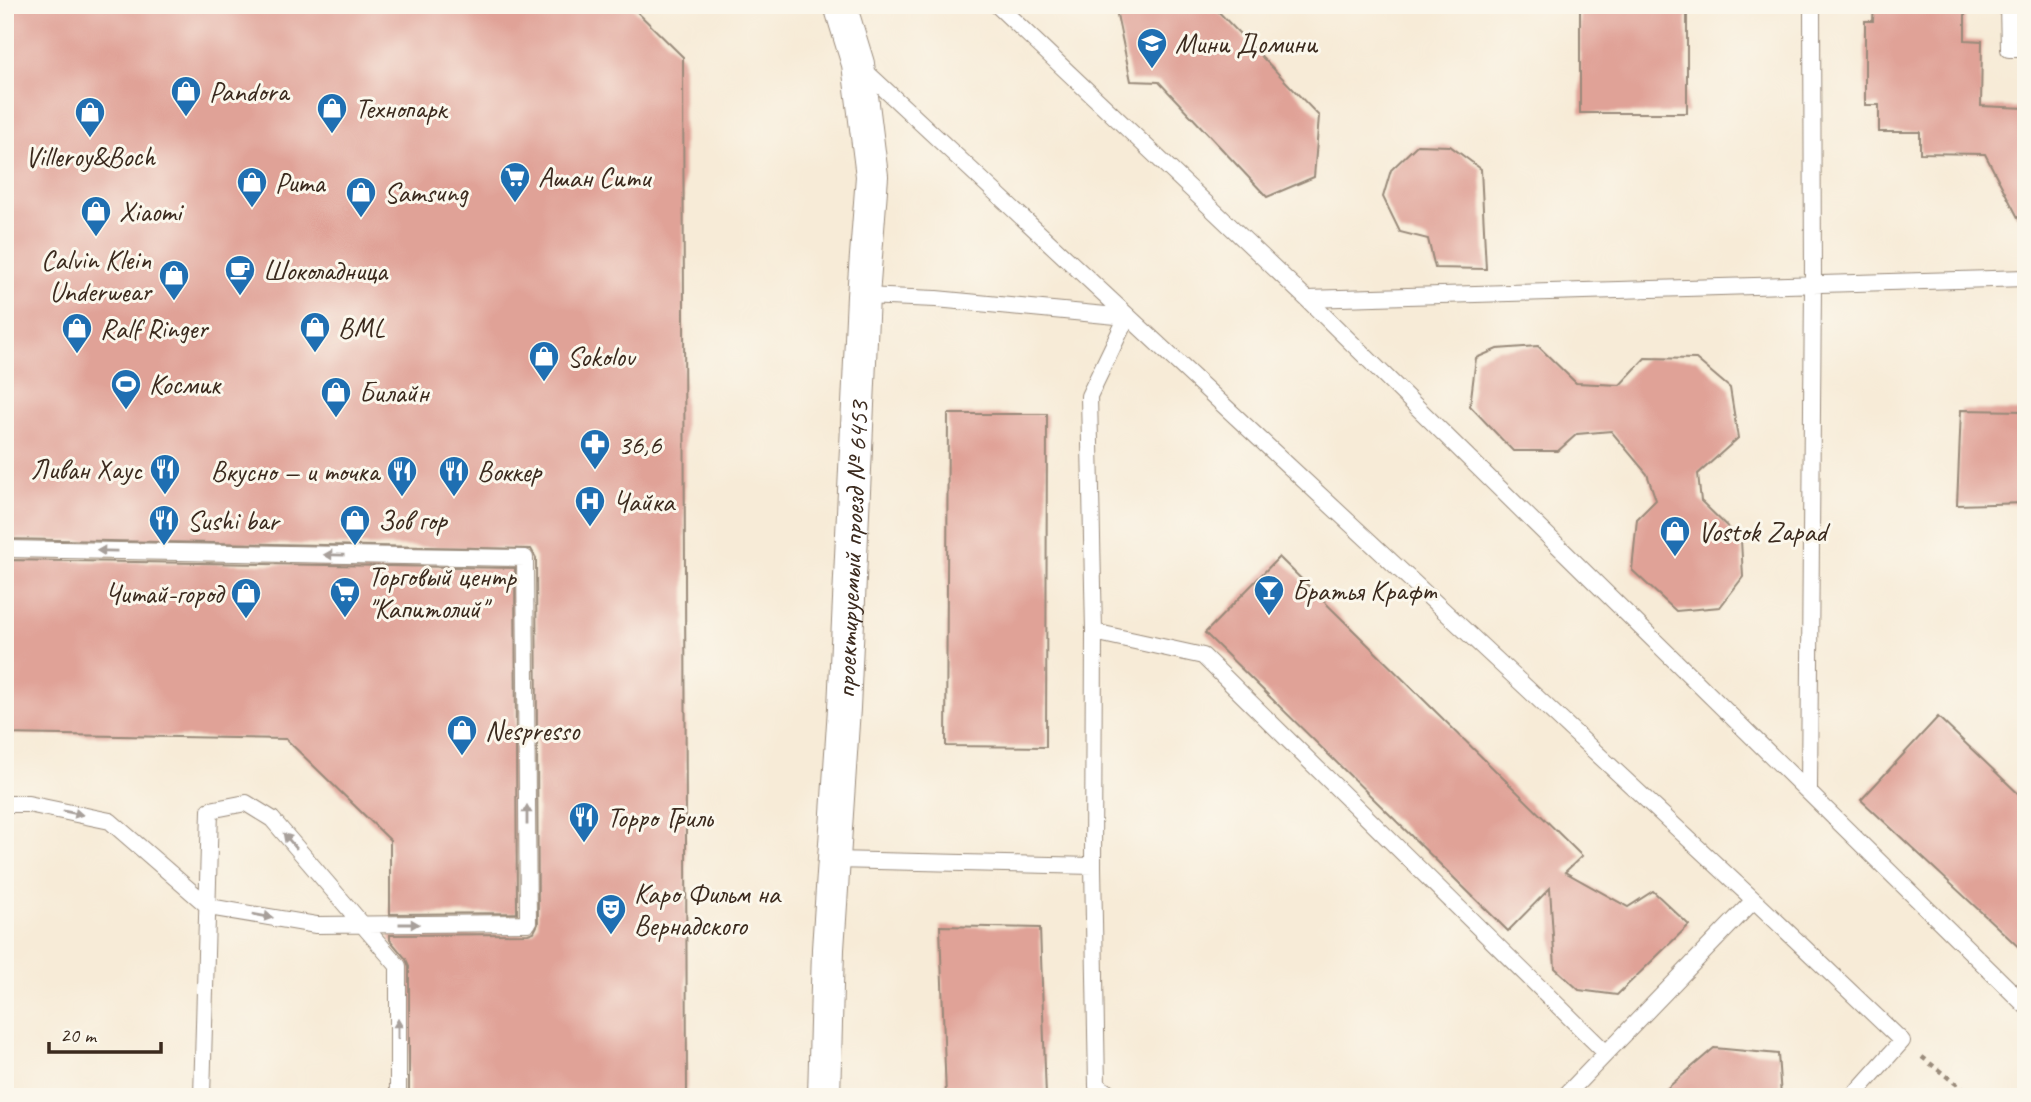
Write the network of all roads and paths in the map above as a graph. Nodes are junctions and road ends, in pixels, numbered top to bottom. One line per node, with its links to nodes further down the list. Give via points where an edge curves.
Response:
1 (840, 5): 6 (street, проектируемый проезд № 6453)
2 (997, 5): 10 (lane)
3 (1812, 5): 8 (lane)
4 (2008, 5): 5 (lane, via 2009,49)
5 (2026, 49)
6 (859, 64): 9 (street, проектируемый проезд № 6453, via 872,176); 11 (lane)
7 (2026, 278): 8 (lane)
8 (1813, 284): 10 (lane); 14 (lane)
9 (863, 296): 11 (lane); 16 (street, проектируемый проезд № 6453)
10 (1307, 299): 14 (lane)
11 (1127, 317): 13 (lane, via 1089,396); 18 (lane)
12 (5, 549): 19 (lane, one-way to 12, via 316,925 528,923 525,558)
13 (1094, 632): 17 (lane); 22 (lane, via 1203,656)
14 (1809, 790): 20 (lane)
15 (5, 804): 19 (lane, one-way to 19, via 28,804 110,821)
16 (834, 860): 17 (lane); 25 (street, проектируемый проезд № 6453)
17 (1093, 866): 26 (lane, via 1097,1086)
18 (1754, 900): 21 (lane); 22 (lane)
19 (209, 907): 23 (lane); 24 (lane, one-way to 19, via 398,966 272,819 246,803 210,810)
20 (2026, 1006)
21 (1902, 1041): 28 (lane); 29 (path)
22 (1606, 1054): 27 (lane)
23 (202, 1097)
24 (398, 1097)
25 (824, 1097)
26 (1115, 1097)
27 (1564, 1097)
28 (1852, 1097)
29 (1977, 1097)

